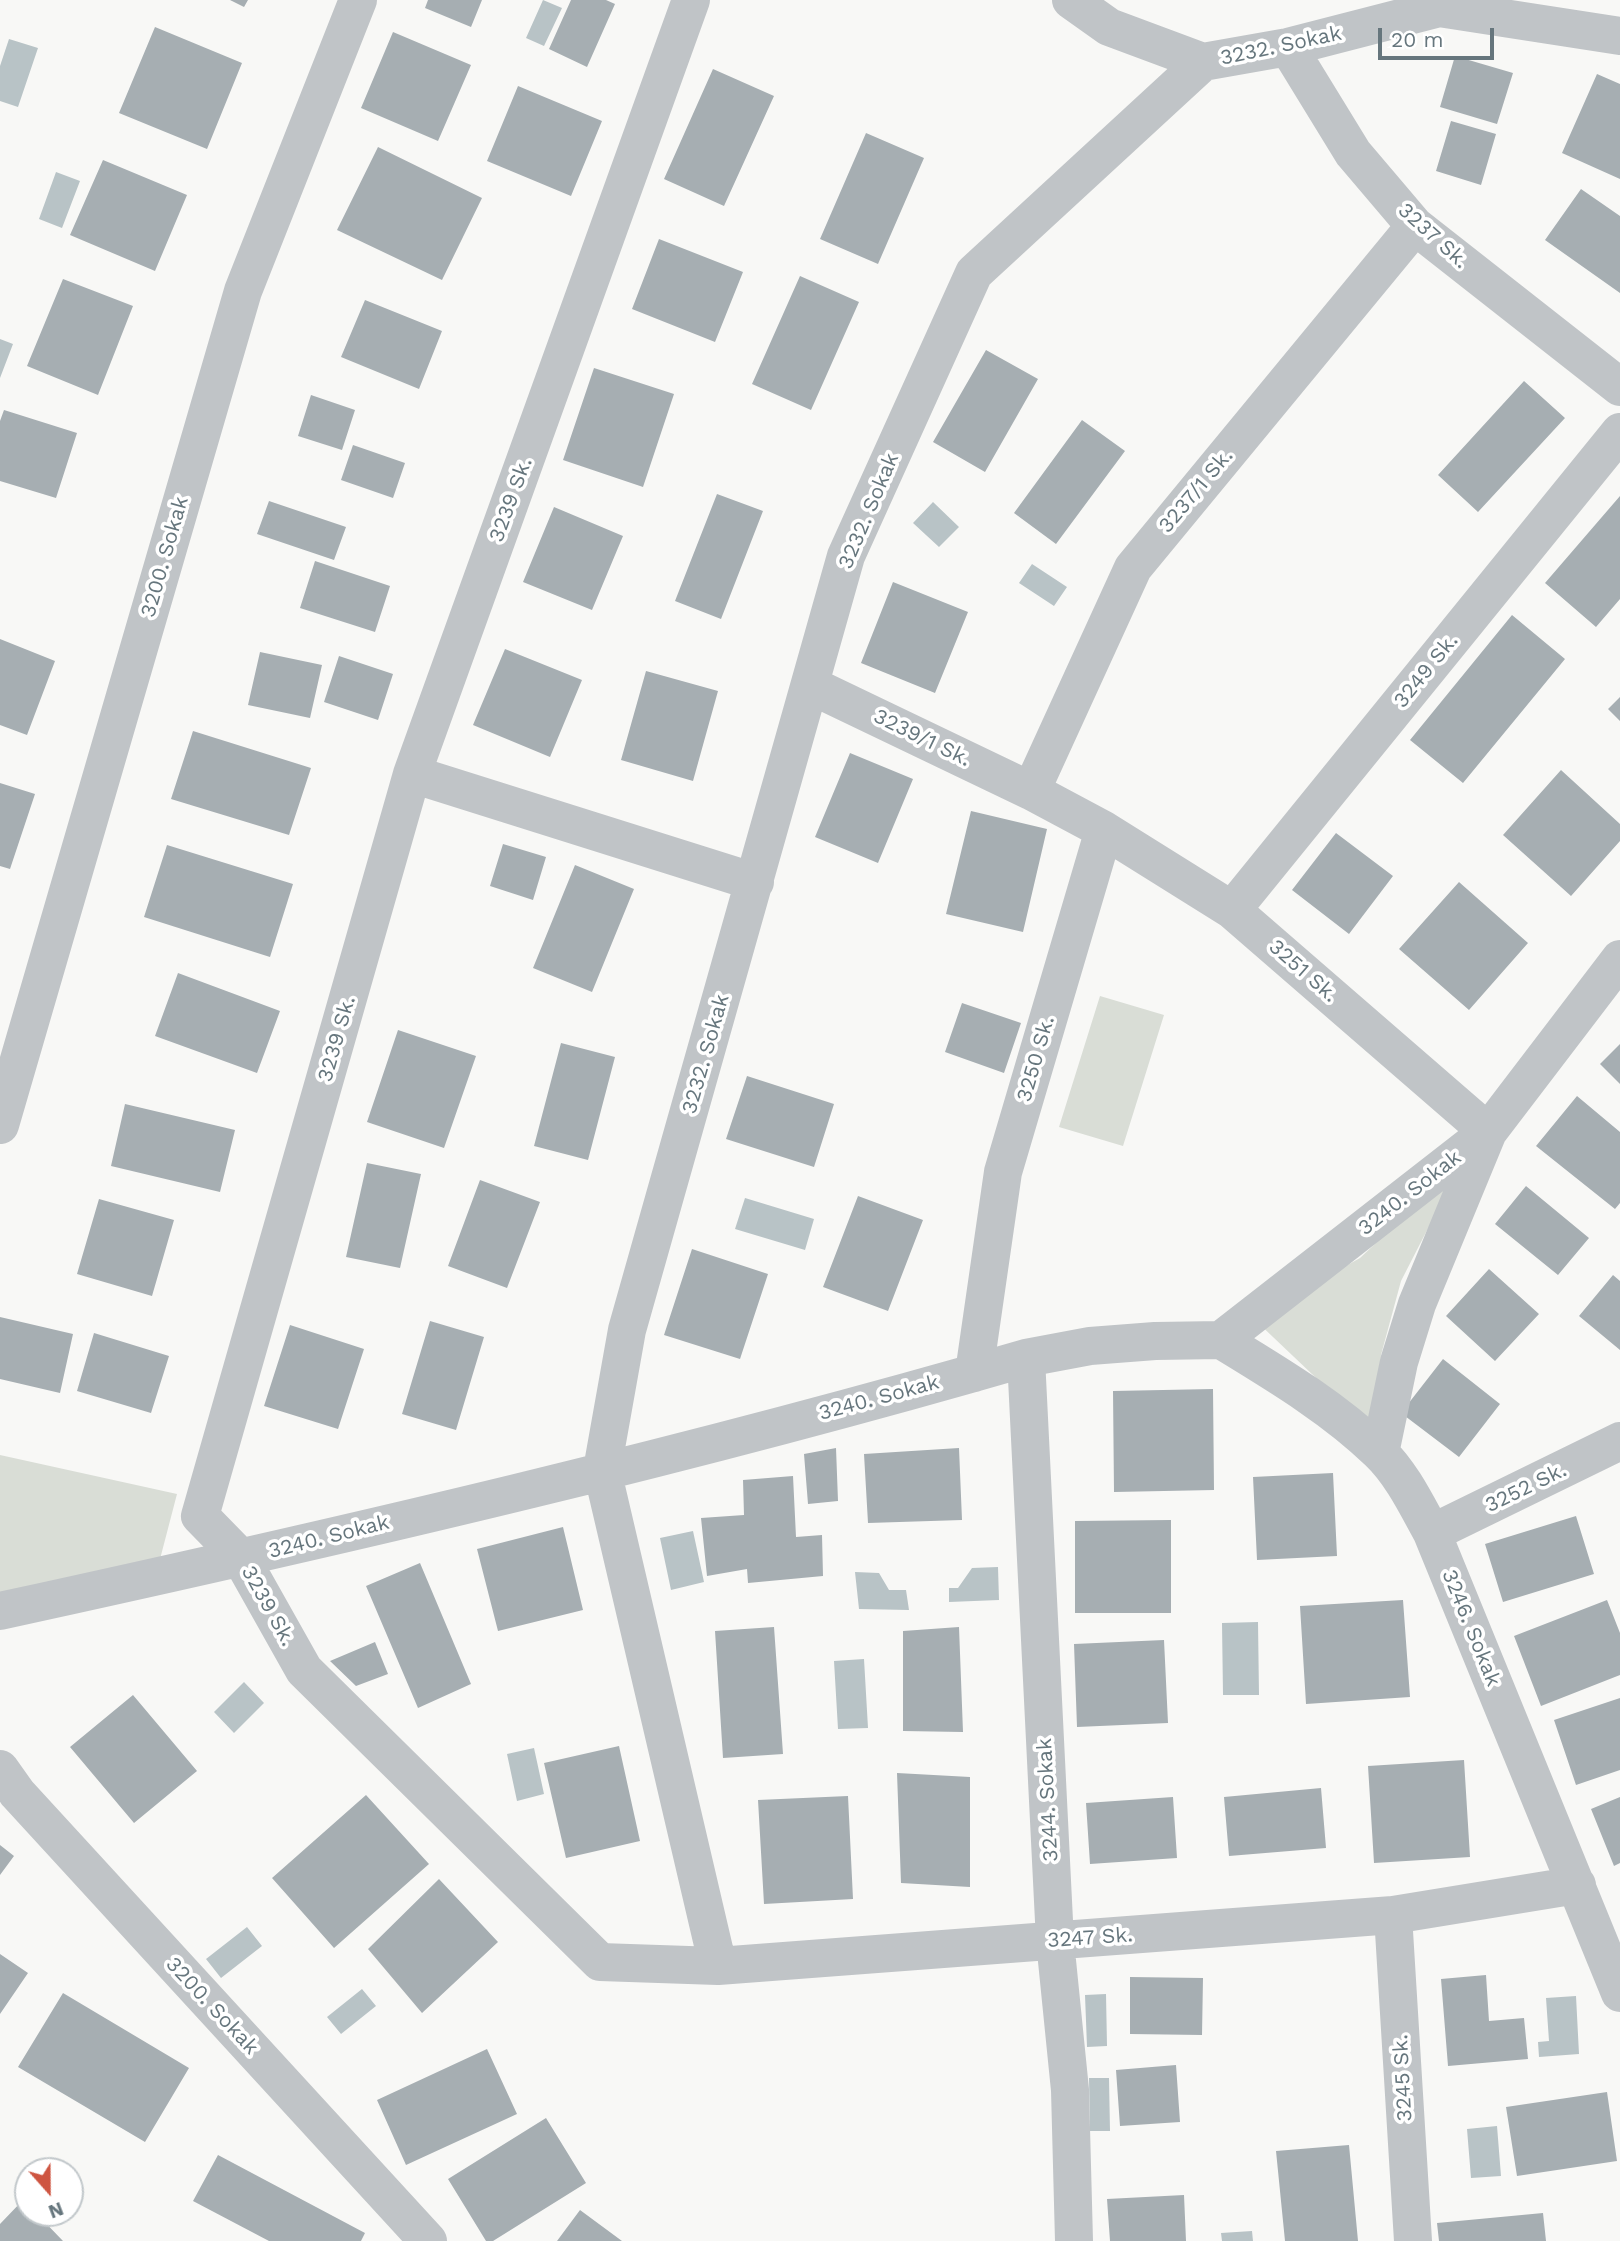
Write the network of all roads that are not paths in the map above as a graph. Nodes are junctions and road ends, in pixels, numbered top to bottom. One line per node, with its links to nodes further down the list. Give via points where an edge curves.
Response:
1 (358, 0): 18 (street, 3200. Sokak, via 243,291)
2 (691, 0): 12 (street, 3239 Sk.)
3 (1072, 0): 7 (street, via 1109,27)
4 (1440, 4): 5 (street, 3232. Sokak); 6 (street, 3232. Sokak)
5 (1620, 36)
6 (1288, 47): 7 (street, 3232. Sokak); 8 (street, 3237 Sk., via 1353,153)
7 (1203, 62): 11 (street, 3232. Sokak, via 974,273 846,556)
8 (1415, 226): 9 (street, 3237 Sk.); 13 (street, 3237/1 Sk., via 1133,568)
9 (1620, 387)
10 (1620, 432): 16 (street, 3249 Sk.)
11 (812, 686): 13 (street, 3239/1 Sk.); 15 (street, 3232. Sokak)
12 (412, 774): 15 (street); 27 (street, 3239 Sk., via 200,1516)
13 (1031, 791): 14 (street)
14 (1104, 831): 16 (street, 3251 Sk.); 22 (street, 3250 Sk., via 1003,1172)
15 (755, 882): 25 (street, 3232. Sokak, via 627,1331)
16 (1232, 910): 19 (street, 3251 Sk.)
17 (1620, 959): 19 (street, 3240. Sokak)
18 (0, 1125)
19 (1488, 1132): 20 (street, 3240. Sokak); 24 (street, via 1418,1304 1399,1363)
20 (1221, 1340): 21 (street, 3240. Sokak, via 1090,1346); 24 (street, 3246. Sokak, via 1272,1371)
21 (1027, 1358): 22 (street, 3240. Sokak); 32 (street, 3244. Sokak)
22 (974, 1373): 25 (street, 3240. Sokak)
23 (1620, 1441): 26 (street, 3252 Sk.)
24 (1380, 1453): 26 (street, 3246. Sokak, via 1410,1493)
25 (602, 1470): 27 (street, 3240. Sokak); 34 (street)
26 (1432, 1534): 30 (street, 3246. Sokak)
27 (241, 1558): 28 (street, 3240. Sokak); 33 (street, 3239 Sk., via 303,1670)
28 (0, 1611)
29 (0, 1769): 36 (street, 3200. Sokak, via 17,1793)
30 (1577, 1885): 31 (street, 3247 Sk.); 35 (street, 3246. Sokak)
31 (1393, 1915): 32 (street, 3247 Sk.); 38 (street, 3245 Sk.)
32 (1055, 1941): 34 (street, 3247 Sk.); 37 (street, 3244. Sokak, via 1070,2090)
33 (600, 1962): 34 (street, 3247 Sk.)
34 (718, 1966)
35 (1620, 1993)
36 (428, 2241)
37 (1074, 2241)
38 (1413, 2241)

